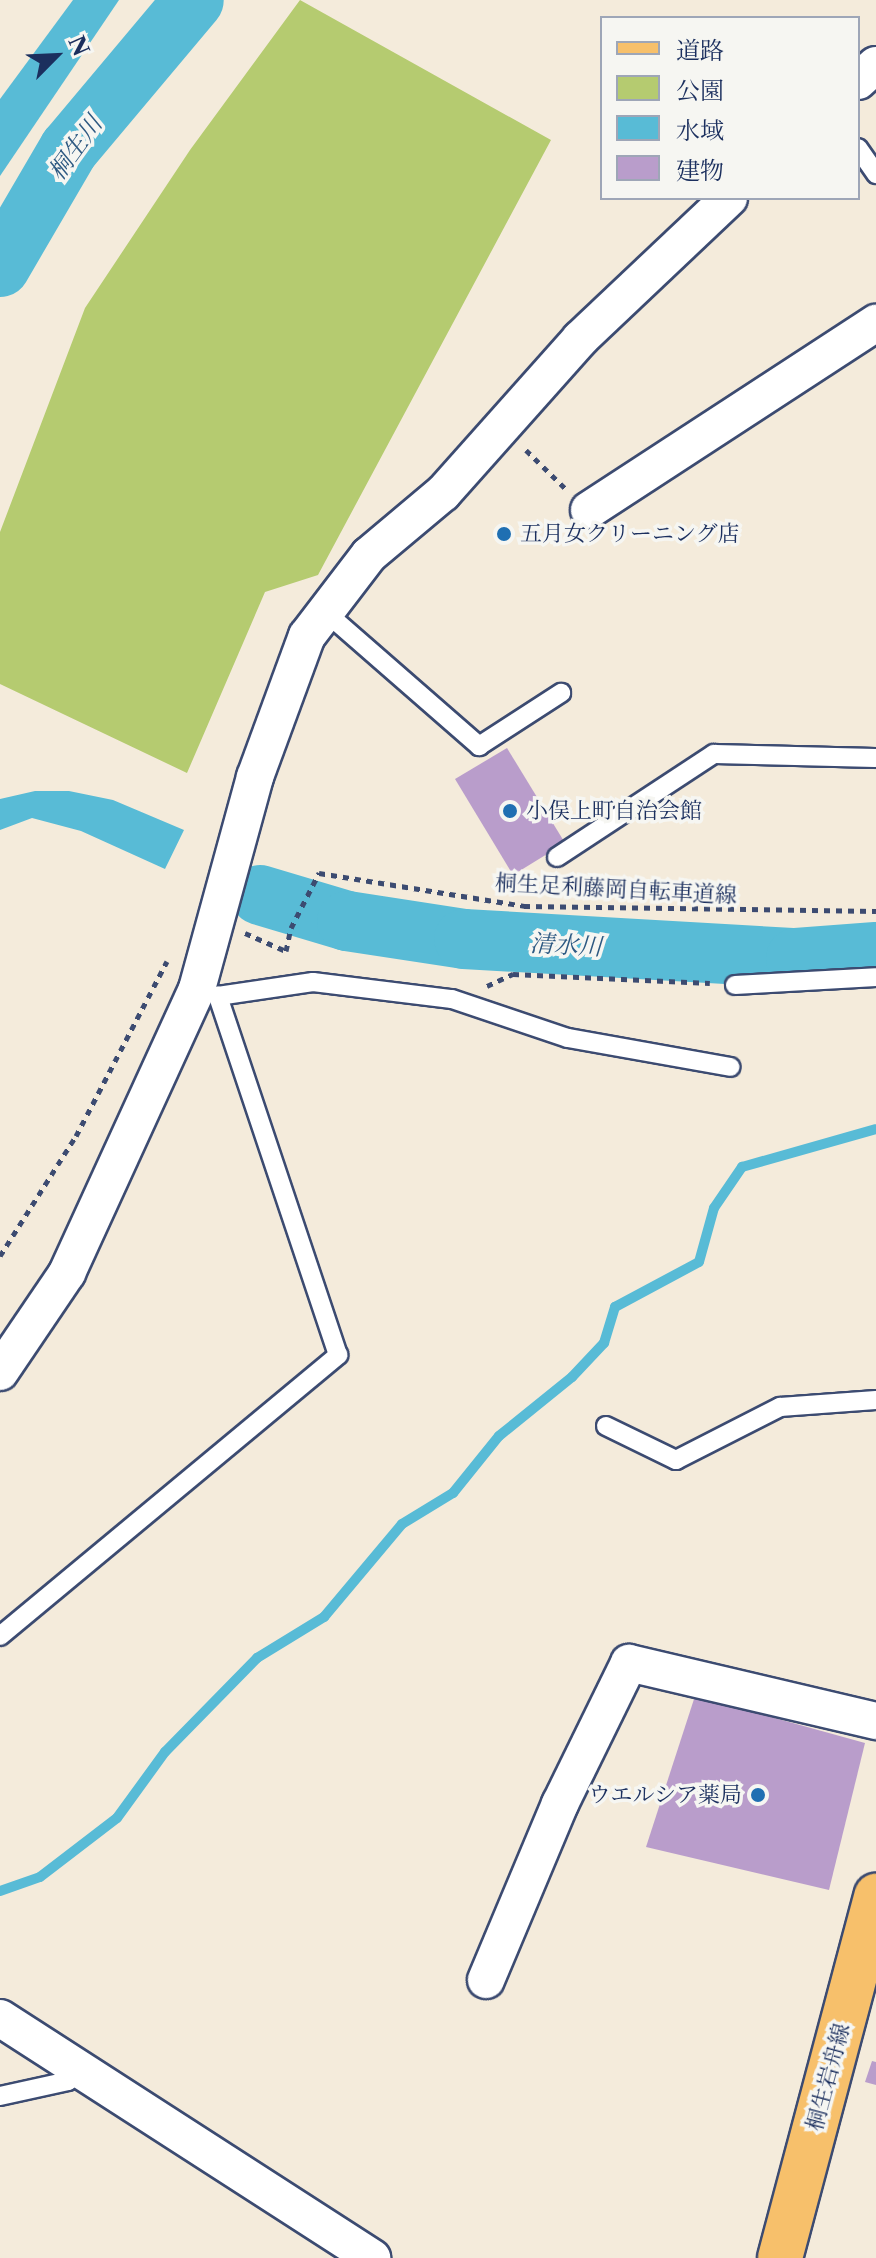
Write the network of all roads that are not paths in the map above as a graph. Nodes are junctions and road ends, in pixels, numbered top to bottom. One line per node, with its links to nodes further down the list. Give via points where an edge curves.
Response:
1 (876, 65): 2 (street)
2 (860, 79)
3 (860, 151): 4 (lane)
4 (876, 174)
5 (727, 200): 8 (street, via 640,278 443,493 369,555)
6 (876, 323): 7 (street)
7 (589, 510)
8 (323, 615): 9 (lane, via 479,746); 14 (street, via 289,680 255,777)
9 (561, 693)
10 (876, 758): 11 (lane, via 714,754)
11 (557, 857)
12 (876, 977): 13 (lane)
13 (735, 985)
14 (207, 992): 15 (lane, via 313,982 464,1002 568,1038); 16 (street, via 67,1273); 19 (lane, via 338,1355)
15 (730, 1067)
16 (0, 1372)
17 (876, 1400): 18 (lane, via 780,1407 676,1460)
18 (606, 1426)
19 (0, 1636)
20 (876, 1721): 22 (street, via 629,1663 560,1804)
21 (876, 1896): 27 (main road, 桐生岩舟線)
22 (486, 1980)
23 (0, 2018): 24 (street)
24 (79, 2067): 25 (lane, via 68,2081); 26 (street)
25 (0, 2096)
26 (372, 2258)
27 (780, 2258)

